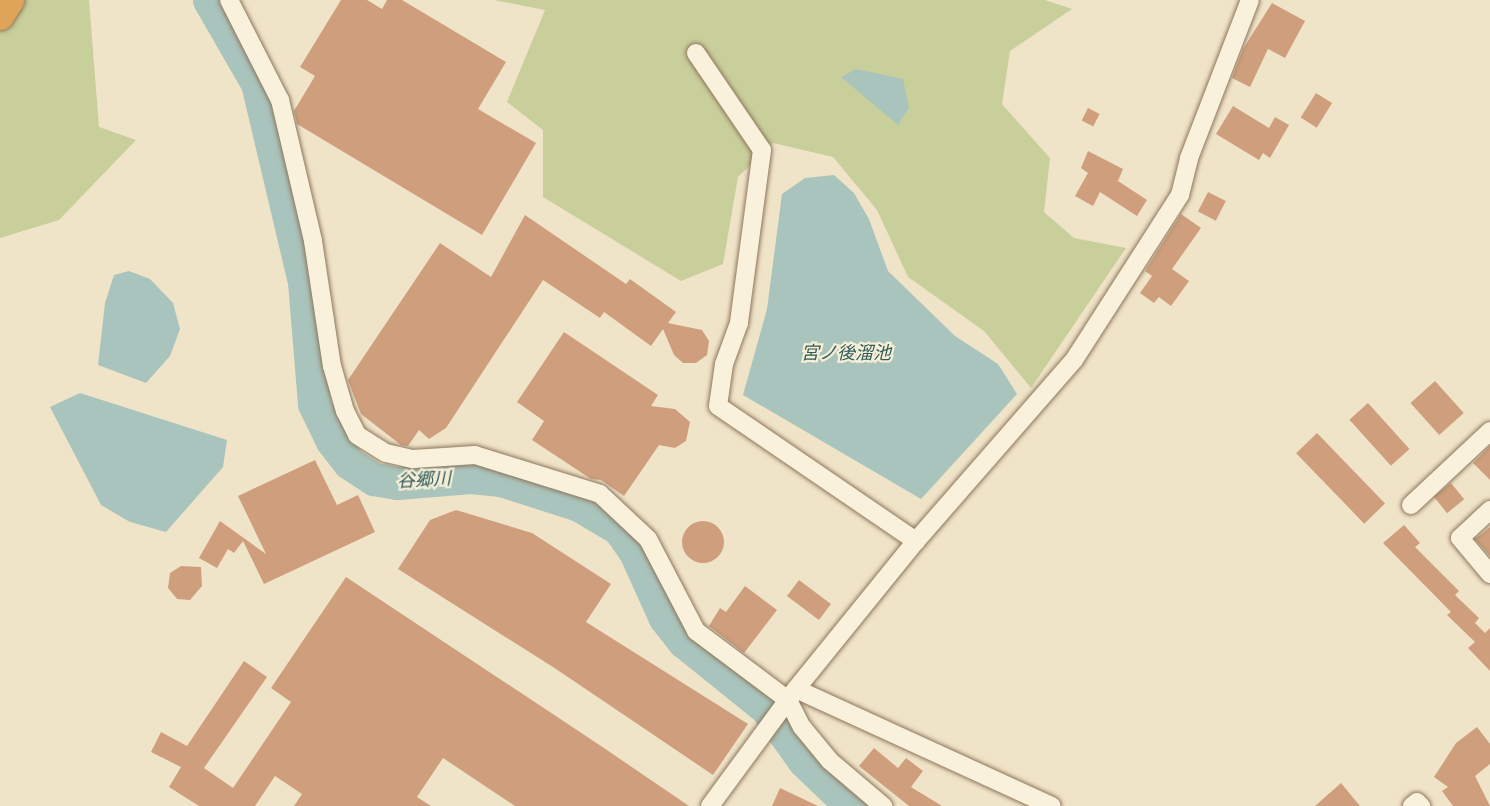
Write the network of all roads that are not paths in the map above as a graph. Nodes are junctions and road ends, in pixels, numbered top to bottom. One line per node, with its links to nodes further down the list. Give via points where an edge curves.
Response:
1 (10, 0): 4 (highway)
2 (229, 0): 11 (street, via 280,100 313,241 333,366 345,411 357,435 386,453 413,459 475,455 600,494 648,539 696,632)
3 (1250, 0): 9 (street, via 1174,205 1074,360)
4 (0, 16)
5 (696, 53): 9 (street, via 762,150 739,323 724,364 718,406)
6 (1490, 431): 7 (street)
7 (1411, 505)
8 (1490, 510): 10 (street, via 1460,538)
9 (916, 541): 11 (street)
10 (1490, 574)
11 (789, 699): 12 (street); 13 (street, via 802,727 830,761); 14 (street)
12 (710, 806)
13 (883, 806)
14 (1052, 806)
15 (1412, 806): 16 (street, via 1417,802)
16 (1421, 806)

